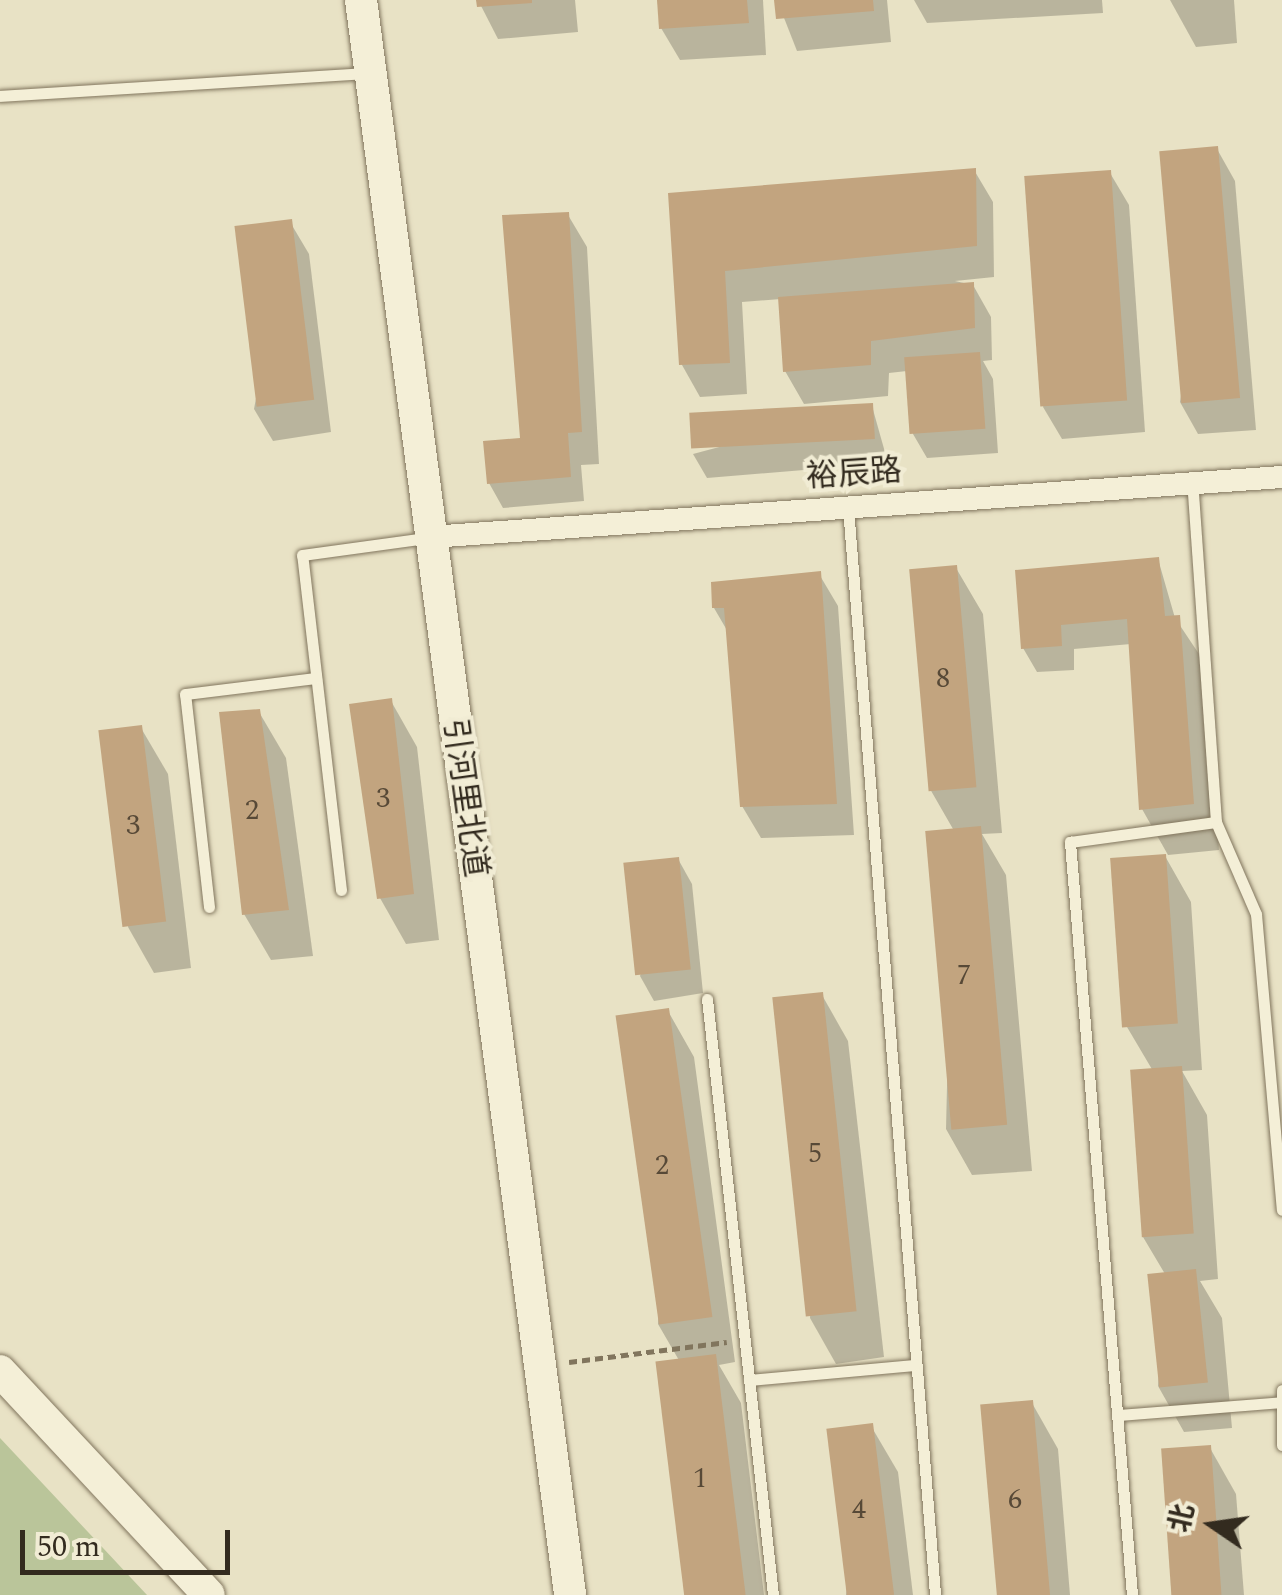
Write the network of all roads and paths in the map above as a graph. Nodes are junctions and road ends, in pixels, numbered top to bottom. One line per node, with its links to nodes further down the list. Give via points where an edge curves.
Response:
1 (360, 0): 2 (street, 引河里北道)
2 (369, 73): 3 (lane); 7 (street, 引河里北道)
3 (0, 96)
4 (1282, 477): 5 (street, 裕辰路)
5 (1192, 483): 6 (street, 裕辰路); 9 (lane)
6 (848, 508): 7 (street, 裕辰路); 16 (lane)
7 (430, 537): 8 (lane, via 302,555); 15 (street, 引河里北道)
8 (316, 678): 10 (lane); 11 (lane, via 185,694)
9 (1216, 822): 13 (lane, via 1256,914); 20 (lane, via 1070,842)
10 (341, 890)
11 (210, 907)
12 (707, 999): 14 (lane)
13 (1282, 1210)
14 (744, 1339): 15 (path); 18 (lane)
15 (540, 1365): 23 (street, 引河里北道)
16 (914, 1365): 18 (lane); 25 (lane)
17 (0, 1371): 22 (street)
18 (749, 1380): 24 (lane)
19 (1281, 1398): 20 (lane); 21 (lane)
20 (1118, 1416): 26 (lane)
21 (1282, 1445)
22 (210, 1595)
23 (570, 1595)
24 (772, 1595)
25 (935, 1595)
26 (1132, 1595)

